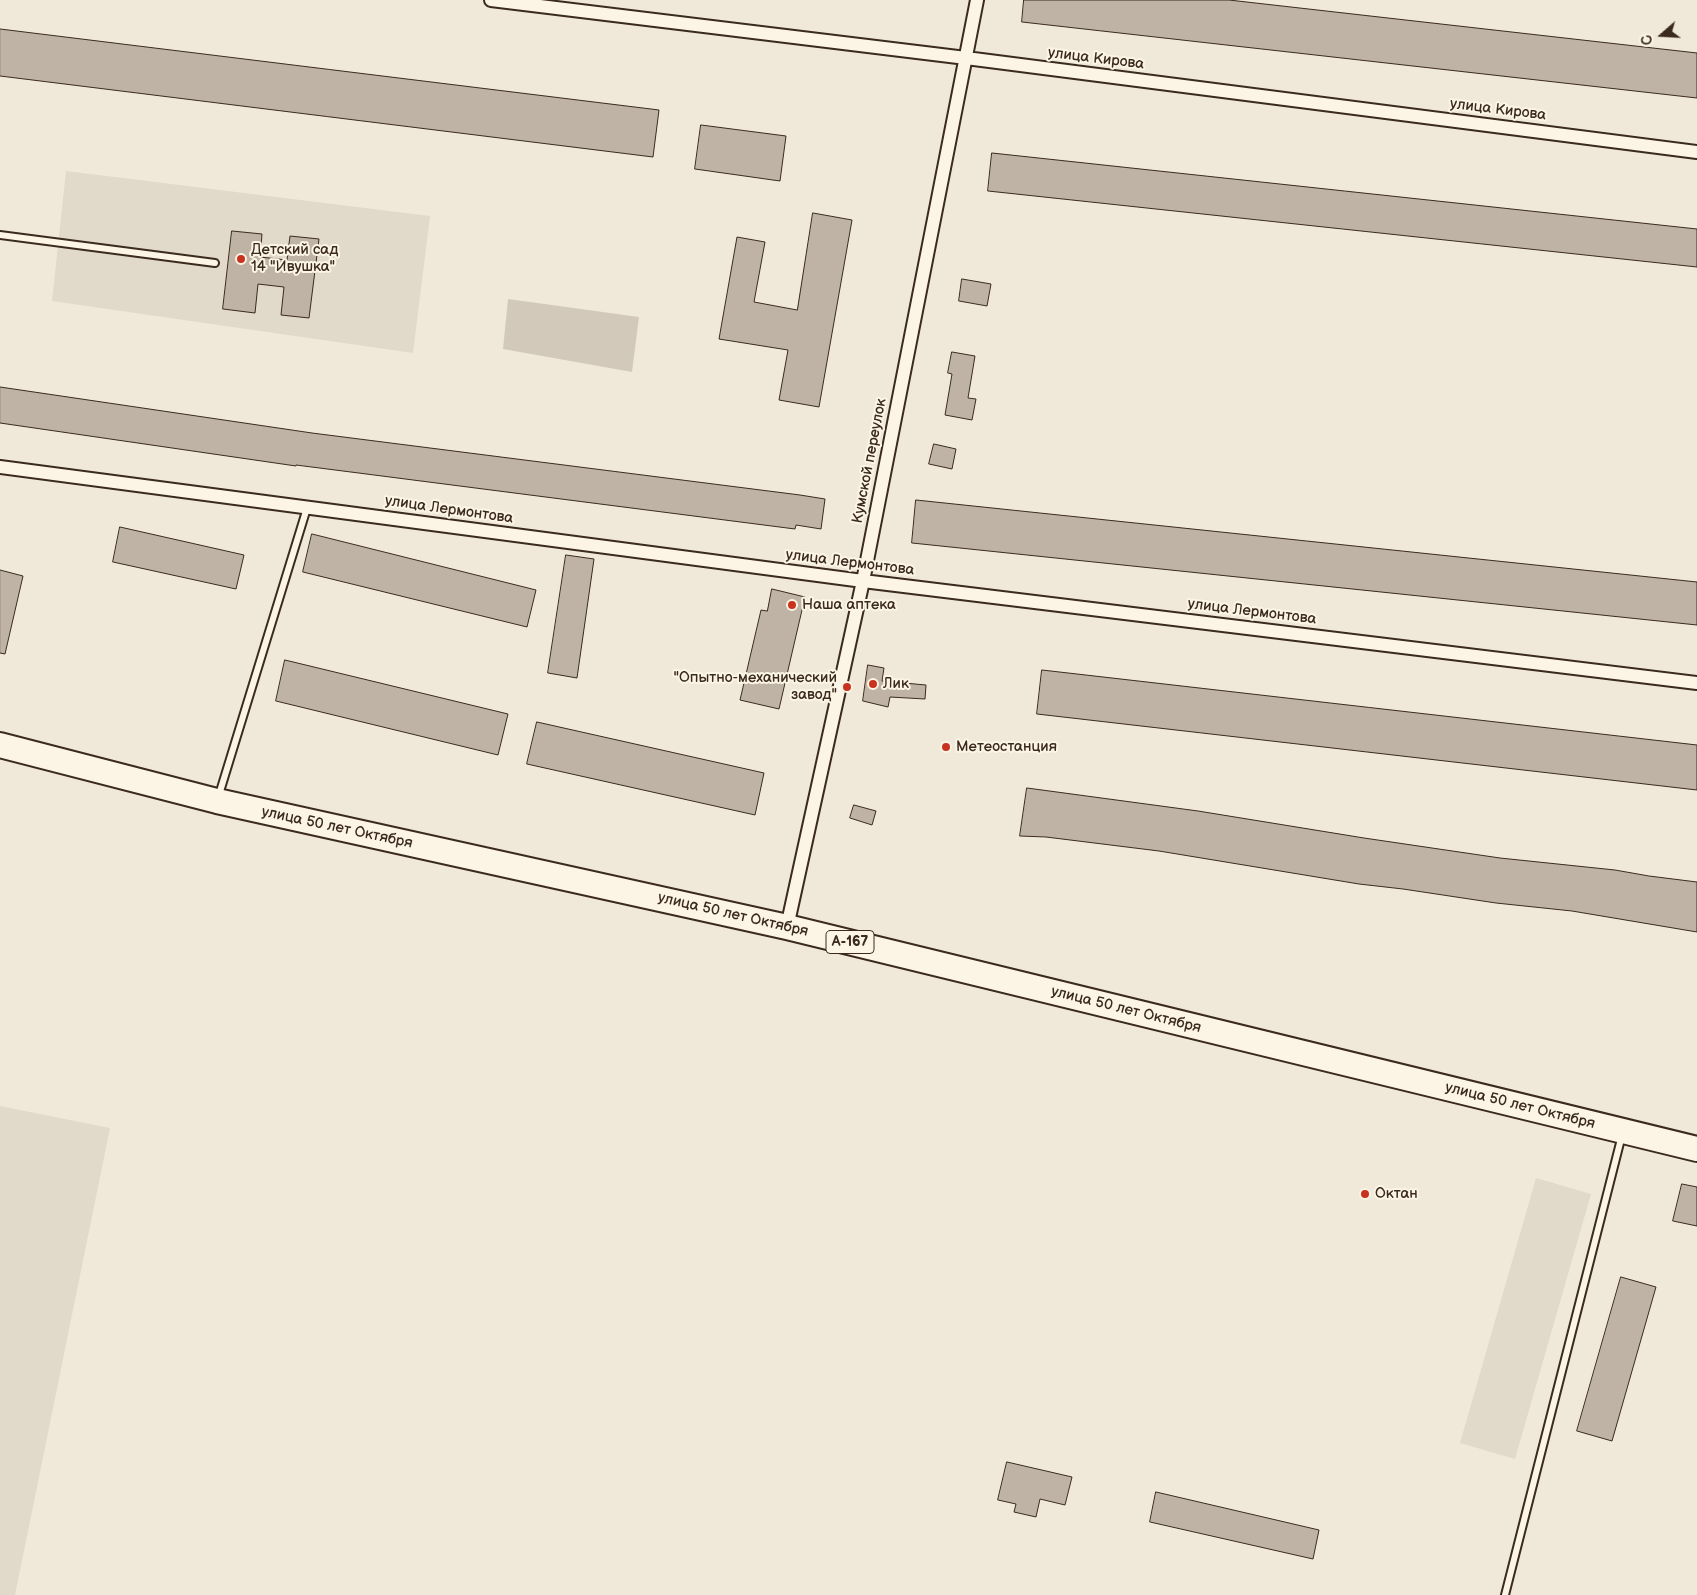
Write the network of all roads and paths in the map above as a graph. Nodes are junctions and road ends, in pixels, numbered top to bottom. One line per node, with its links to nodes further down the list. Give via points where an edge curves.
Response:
1 (491, 0): 3 (street, улица Кирова)
2 (977, 0): 3 (street, Кумской переулок)
3 (966, 58): 4 (street, улица Кирова); 9 (street, Кумской переулок)
4 (1697, 152)
5 (0, 236): 6 (lane)
6 (215, 263)
7 (0, 467): 8 (street, улица Лермонтова)
8 (307, 508): 9 (street, улица Лермонтова); 12 (lane)
9 (863, 581): 10 (street, улица Лермонтова); 13 (street, Кумской переулок)
10 (1697, 683)
11 (0, 745): 12 (highway, улица 50 лет Октября / А-167)
12 (217, 801): 13 (highway, улица 50 лет Октября / А-167)
13 (787, 927): 14 (highway, улица 50 лет Октября / А-167)
14 (1623, 1131): 15 (highway, улица 50 лет Октября / А-167); 16 (lane)
15 (1697, 1149)
16 (1506, 1595)

